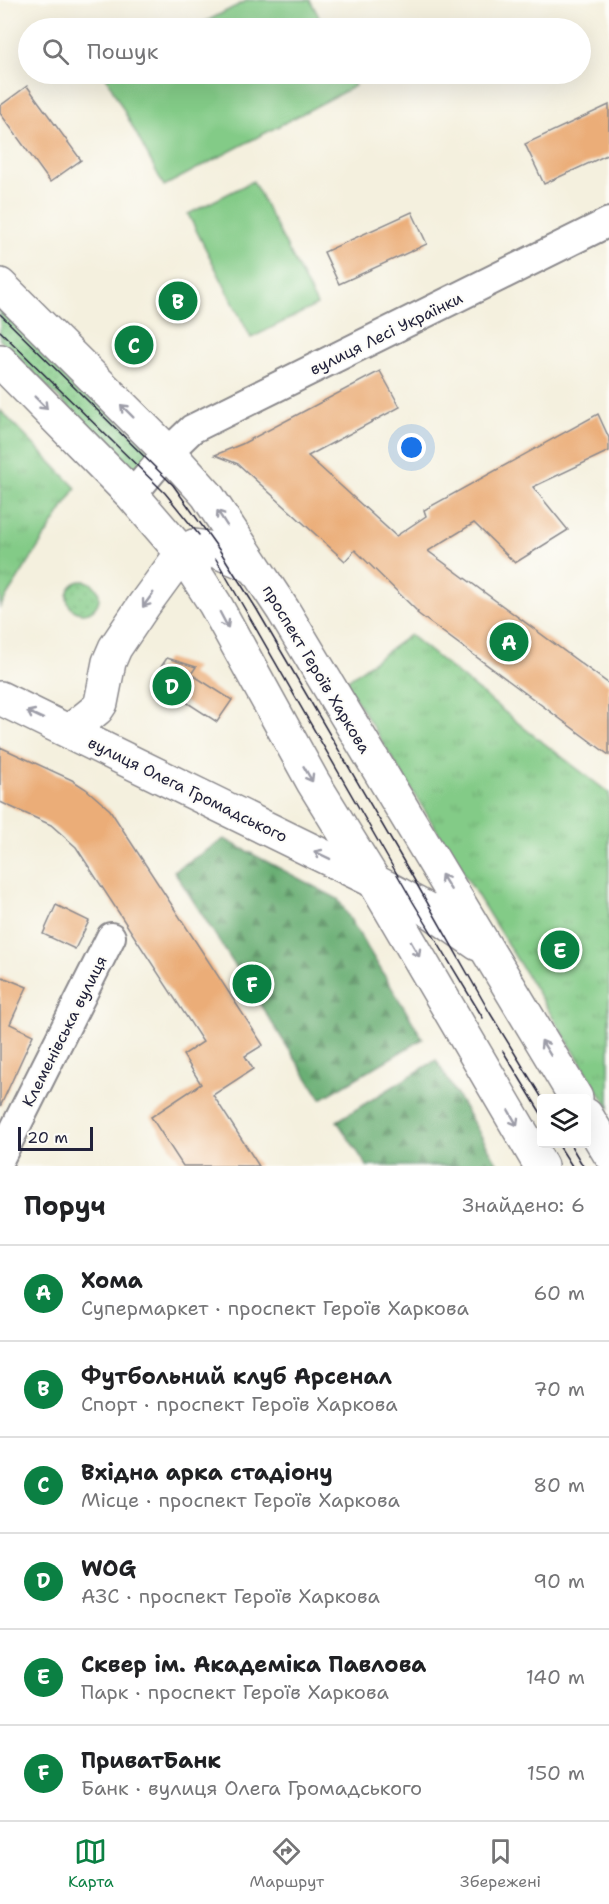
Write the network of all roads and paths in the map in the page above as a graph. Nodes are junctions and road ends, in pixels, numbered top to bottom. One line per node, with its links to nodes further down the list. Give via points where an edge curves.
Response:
1 (609, 222): 4 (street, вулиця Лесі Українки, via 192,429)
2 (0, 285): 4 (main road, проспект Героїв Харкова, one-way to 2)
3 (0, 361): 5 (main road, one-way to 5)
4 (168, 452): 5 (street, вулиця Лесі Українки); 7 (main road, проспект Героїв Харкова, one-way to 4, via 207,495)
5 (132, 495): 6 (main road)
6 (182, 553): 7 (main road, via 194,546 209,548); 9 (main road, one-way to 9, via 116,648 97,709); 10 (main road, one-way to 10)
7 (254, 567): 12 (main road, проспект Героїв Харкова, one-way to 7)
8 (0, 698): 9 (main road, вулиця Олега Громадського, one-way to 8)
9 (70, 731): 10 (main road, вулиця Олега Громадського, one-way to 9)
10 (374, 881): 12 (main road, вулиця Олега Громадського, via 432,912); 17 (main road, one-way to 17)
11 (111, 937): 16 (street, Клеменівська вулиця)
12 (487, 950): 13 (main road, проспект Героїв Харкова, one-way to 12)
13 (574, 1094)
14 (591, 1123): 15 (main road)
15 (609, 1153)
16 (0, 1158)
17 (541, 1166)

